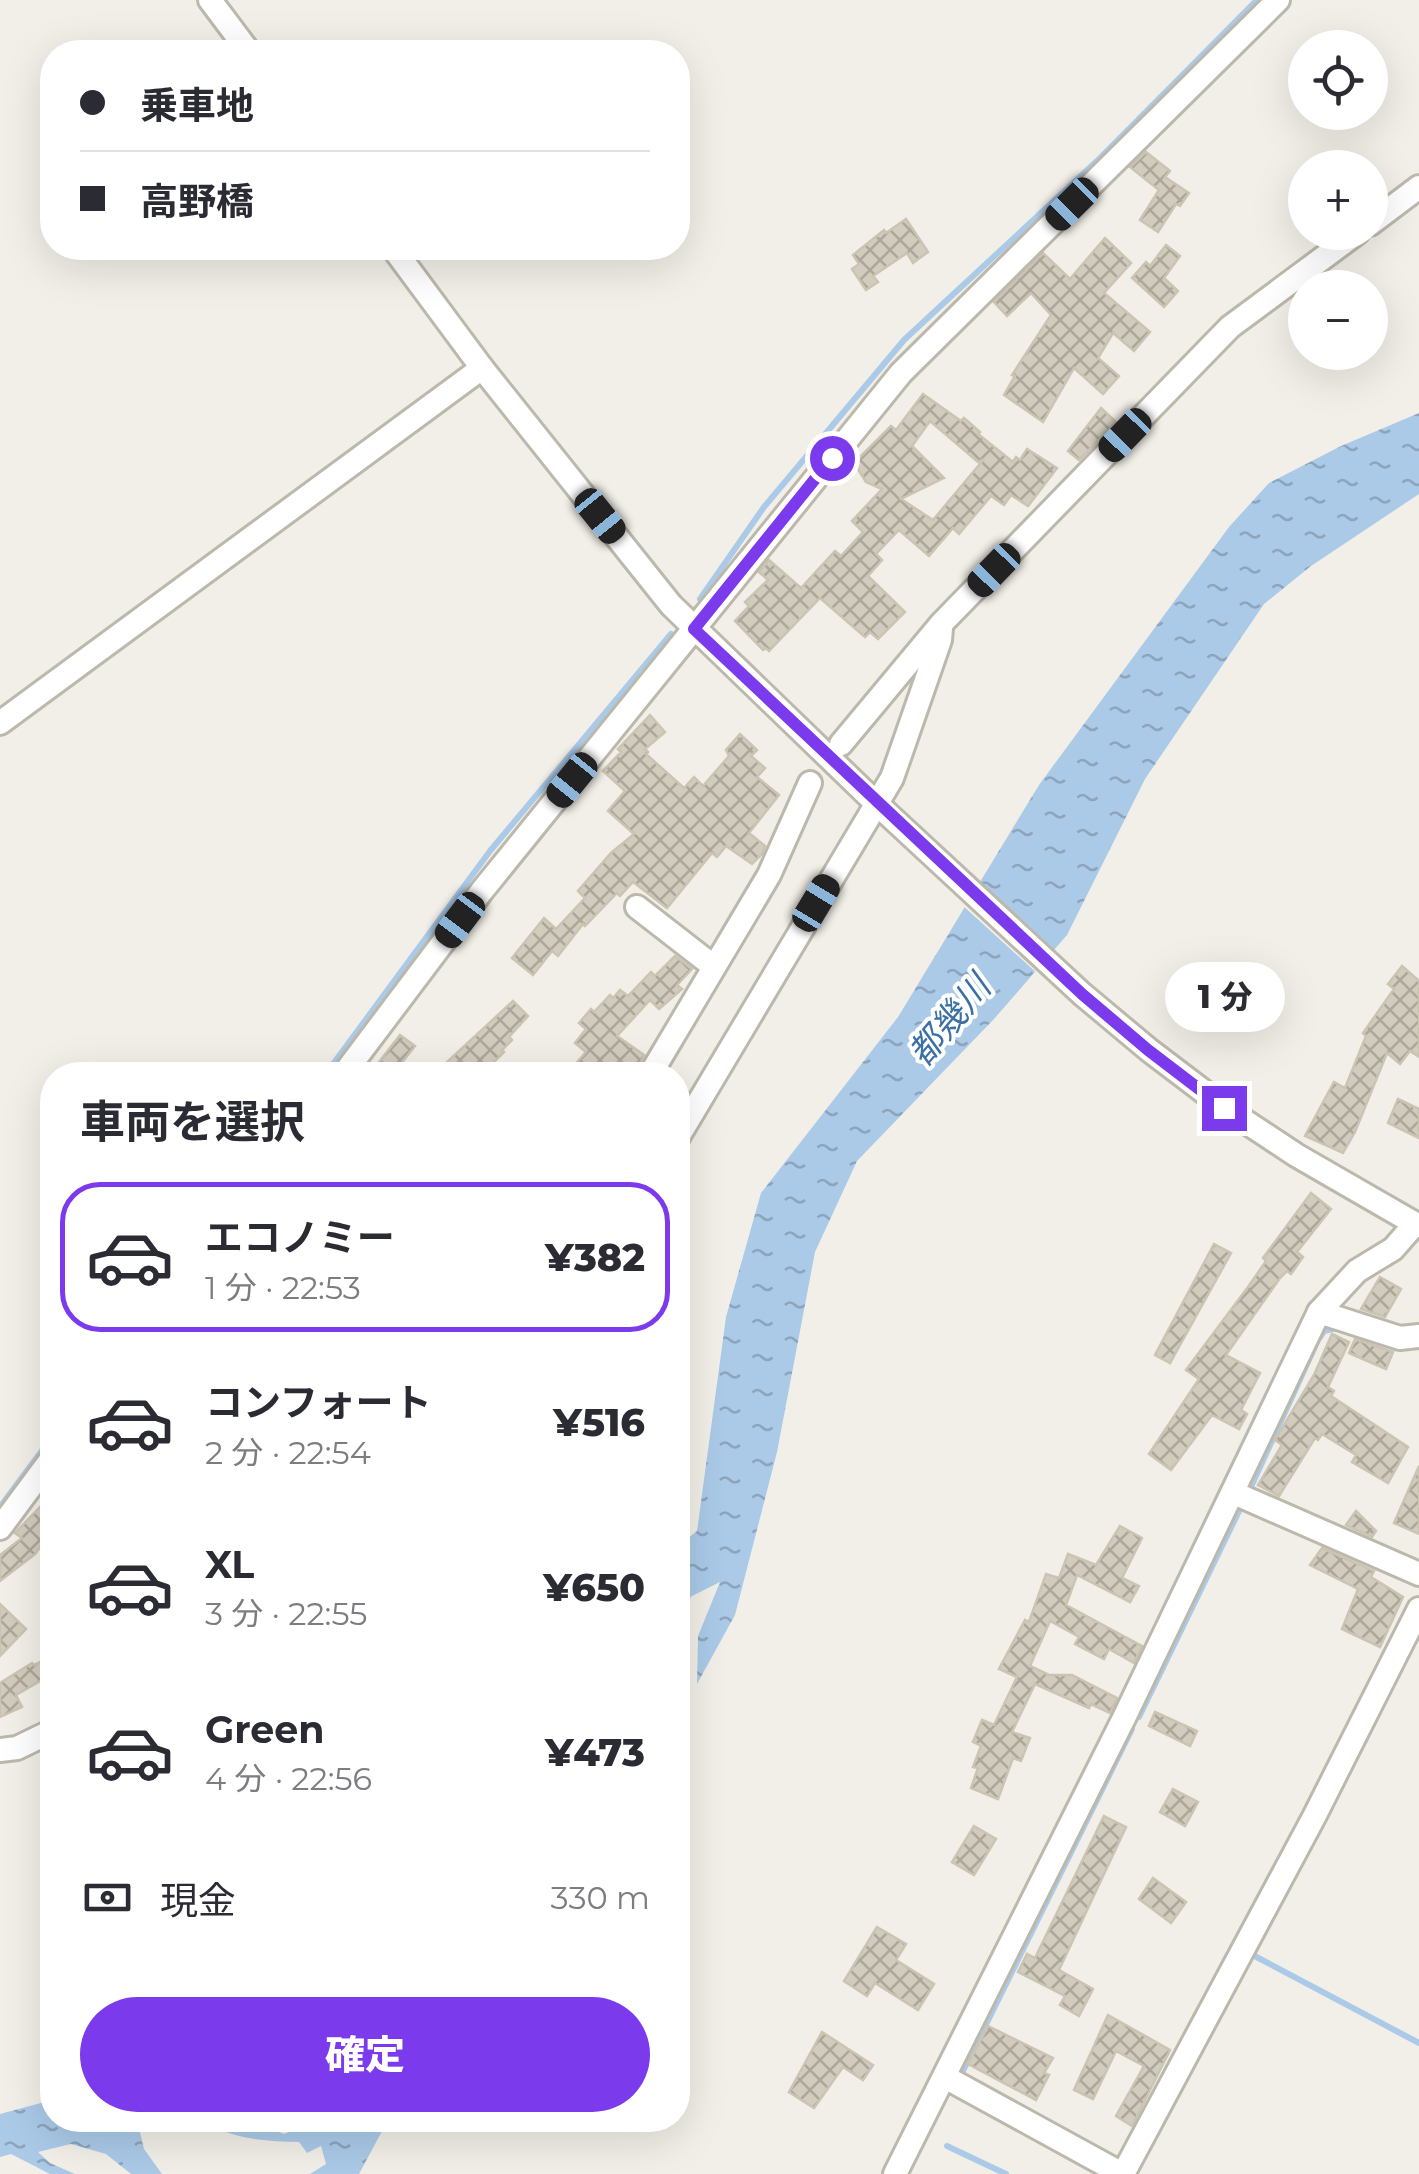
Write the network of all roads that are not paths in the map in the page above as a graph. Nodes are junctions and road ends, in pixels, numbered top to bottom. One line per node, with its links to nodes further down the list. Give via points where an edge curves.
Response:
1 (210, 0): 3 (street)
2 (1278, 0): 10 (street, via 901,373)
3 (240, 40)
4 (1419, 187): 5 (street)
5 (1388, 210)
6 (1334, 250): 9 (street, via 1230,328)
7 (402, 260): 8 (street)
8 (482, 368): 10 (street); 11 (street)
9 (941, 624): 12 (street); 14 (street)
10 (694, 629): 14 (street); 17 (street)
11 (0, 723)
12 (841, 744)
13 (810, 783): 16 (street, via 769,875)
14 (879, 806): 19 (street); 20 (street, via 1148,1050 1296,1155)
15 (637, 907): 16 (street)
16 (713, 966): 18 (street)
17 (353, 1062)
18 (658, 1062)
19 (690, 1116)
20 (1417, 1225): 21 (street, via 1393,1250 1357,1271)
21 (1318, 1312): 22 (street, via 1400,1338); 24 (street)
22 (1419, 1336)
23 (40, 1474): 25 (street)
24 (1234, 1493): 26 (street); 30 (street)
25 (0, 1528)
26 (1419, 1574)
27 (1419, 1609): 32 (street)
28 (40, 1737): 29 (street)
29 (0, 1750)
30 (946, 2078): 31 (street); 32 (street)
31 (895, 2174)
32 (1122, 2174)

